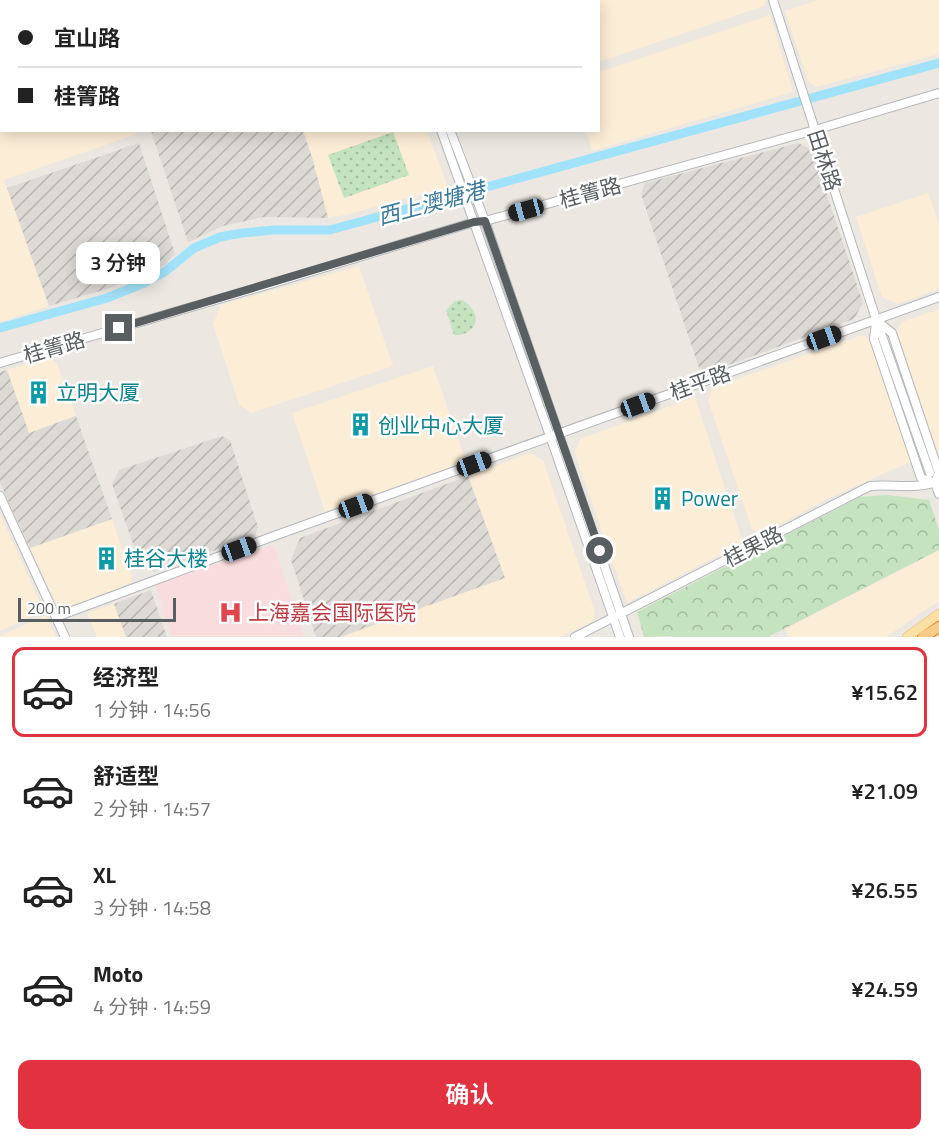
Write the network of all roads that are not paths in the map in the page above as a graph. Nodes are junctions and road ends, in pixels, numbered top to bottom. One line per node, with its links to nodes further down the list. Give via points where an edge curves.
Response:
1 (773, 0): 3 (street, 田林路)
2 (939, 93): 3 (street, 桂箐路)
3 (815, 130): 6 (street, 桂箐路); 9 (street, 田林路)
4 (442, 132): 7 (street)
5 (451, 132): 6 (street)
6 (485, 221): 7 (street, 桂箐路); 11 (street)
7 (474, 222): 10 (street, 桂箐路); 11 (street)
8 (939, 297): 9 (street, 桂平路)
9 (876, 319): 11 (street, 桂平路); 12 (street, 田林路); 13 (street, 田林路, via 892,333 939,473); 13 (street, 田林路, via 874,339 921,478)
10 (0, 363)
11 (555, 434): 17 (street); 18 (street, 桂平路)
12 (930, 473)
13 (937, 482): 14 (street, 田林路); 17 (street, 桂果路, via 870,486)
14 (939, 494)
15 (0, 496): 18 (street)
16 (939, 614): 24 (main road)
17 (617, 615): 21 (street, 桂果路); 22 (street); 23 (street)
18 (56, 616): 20 (street)
19 (939, 627): 25 (highway)
20 (65, 637)
21 (575, 637)
22 (620, 637)
23 (629, 637)
24 (907, 637)
25 (923, 637)

